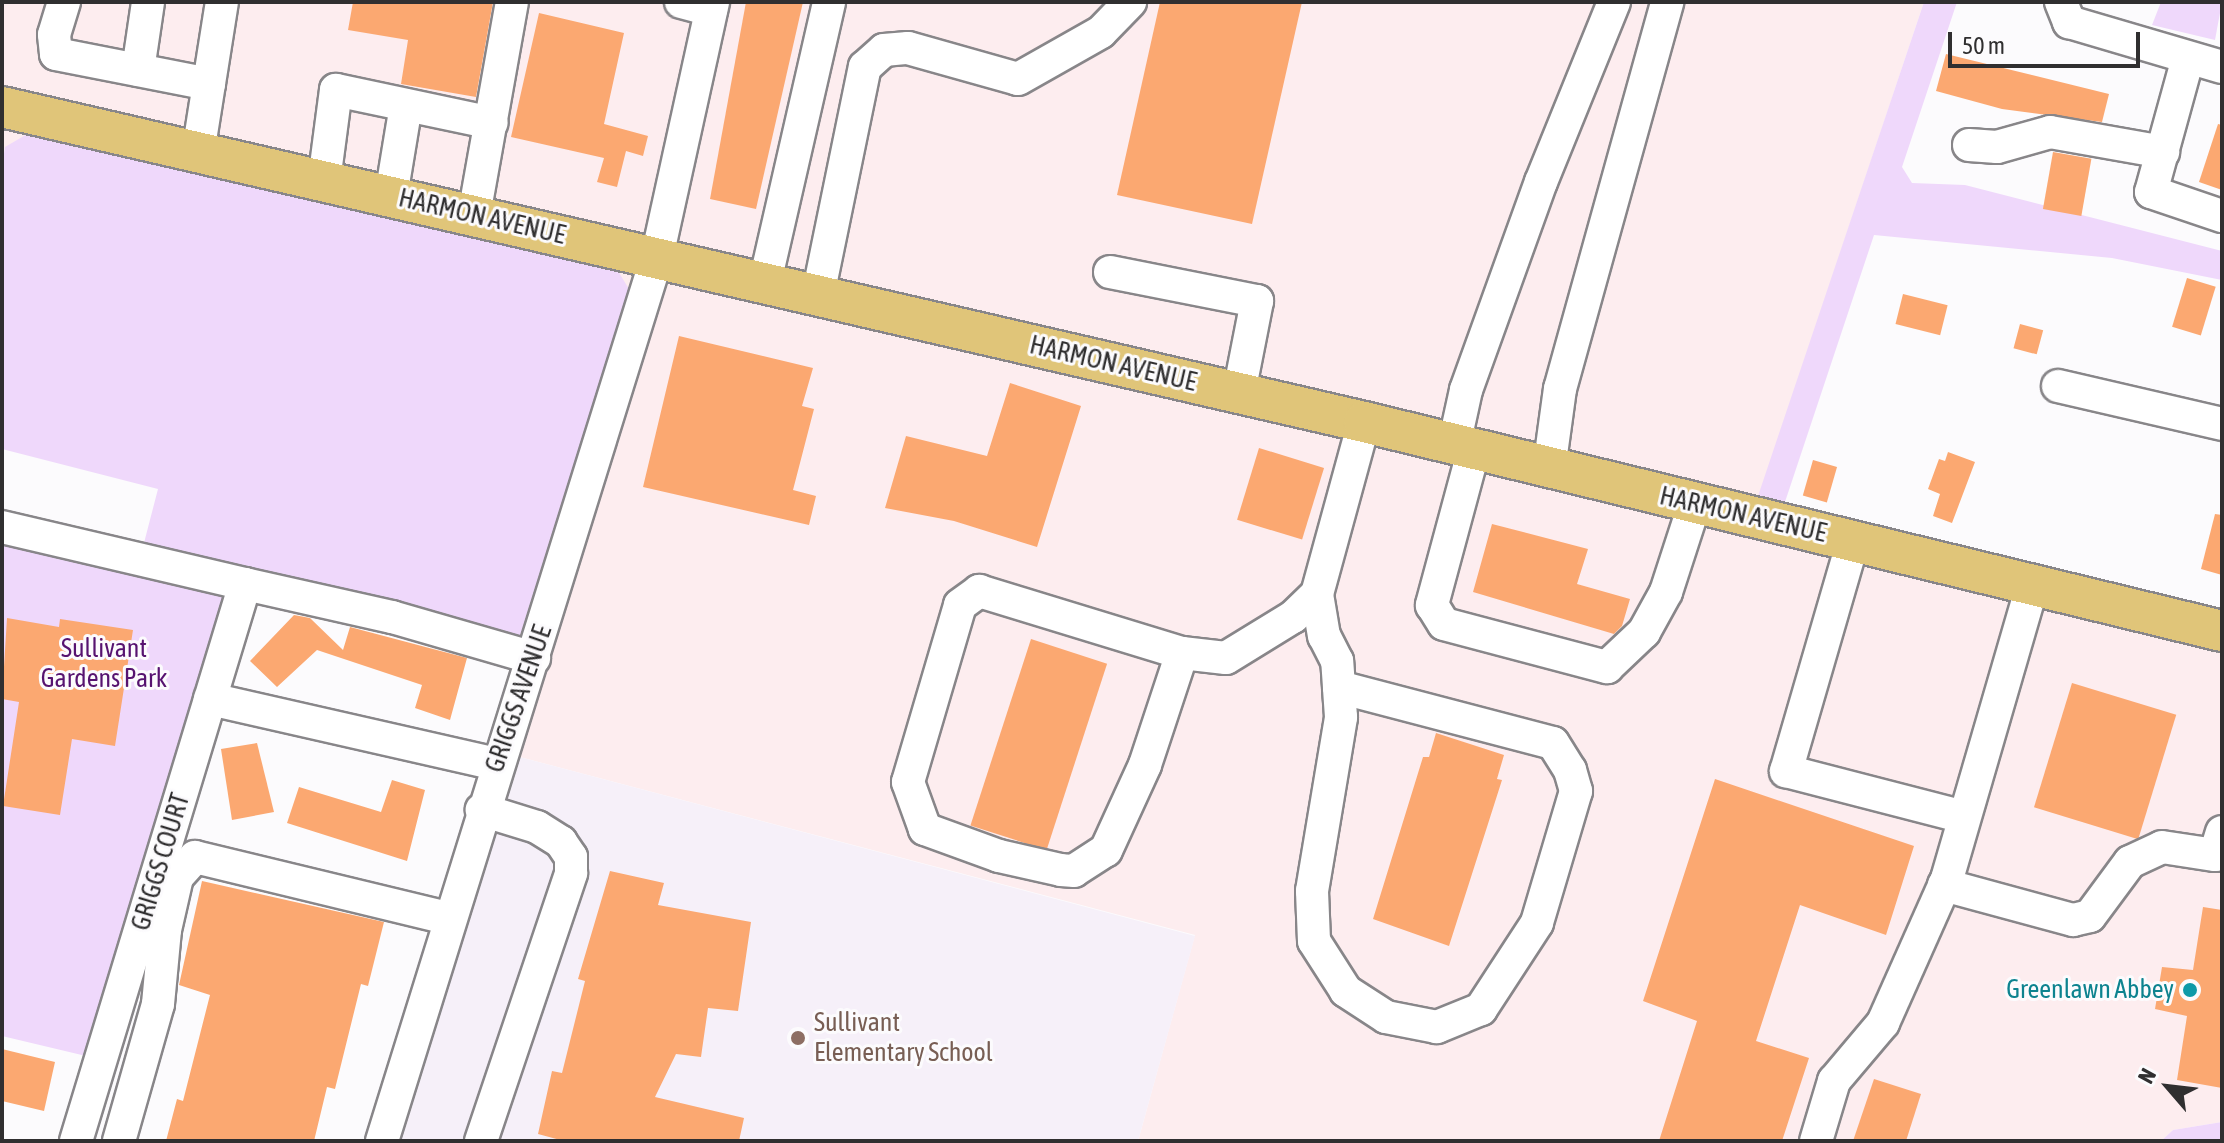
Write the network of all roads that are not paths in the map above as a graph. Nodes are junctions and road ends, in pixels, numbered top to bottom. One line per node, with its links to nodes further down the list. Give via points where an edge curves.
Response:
1 (64, 2): 13 (street, via 54,35 56,54)
2 (148, 2): 13 (street)
3 (222, 2): 14 (street)
4 (512, 2): 17 (street)
5 (829, 2): 27 (street)
6 (1130, 2): 28 (street, via 1101,32 1018,79 908,48 884,50 865,67)
7 (1614, 2): 33 (street, via 1466,390)
8 (1667, 2): 34 (street, via 1560,389)
9 (702, 5): 25 (street, GRIGGS AVENUE)
10 (2062, 8): 11 (street, via 2069,22)
11 (2188, 58): 12 (street); 19 (street)
12 (2222, 67)
13 (138, 70): 14 (street)
14 (209, 84): 20 (street)
15 (406, 105): 17 (street); 21 (street, via 336,90); 22 (street)
16 (2, 107): 20 (main road, HARMON AVENUE)
17 (492, 123): 23 (street)
18 (1969, 145): 19 (street, via 1997,147 2050,132)
19 (2163, 152): 24 (street, via 2151,192)
20 (198, 153): 21 (main road, HARMON AVENUE)
21 (324, 181): 22 (main road, HARMON AVENUE)
22 (391, 196): 23 (main road, HARMON AVENUE)
23 (474, 215): 25 (main road, HARMON AVENUE)
24 (2222, 216)
25 (657, 257): 27 (main road, HARMON AVENUE); 43 (street, GRIGGS AVENUE)
26 (1110, 272): 30 (street, via 1257,301)
27 (765, 282): 28 (main road, HARMON AVENUE)
28 (818, 295): 30 (main road, HARMON AVENUE)
29 (2058, 386): 32 (street)
30 (1239, 393): 31 (main road, HARMON AVENUE)
31 (1364, 422): 33 (main road, HARMON AVENUE); 40 (street)
32 (2222, 424)
33 (1464, 447): 34 (main road, HARMON AVENUE); 35 (street, via 1432,605 1444,624 1607,667 1644,632)
34 (1549, 469): 35 (main road, HARMON AVENUE)
35 (1695, 503): 37 (main road, HARMON AVENUE)
36 (2, 527): 38 (street)
37 (1853, 541): 39 (main road, HARMON AVENUE); 48 (street, via 1786,771)
38 (245, 584): 43 (street, via 392,617); 45 (street, GRIGGS COURT)
39 (2032, 586): 41 (main road, HARMON AVENUE); 48 (street)
40 (1317, 594): 42 (street, via 1293,617 1226,658); 44 (street, via 1324,636 1337,661)
41 (2222, 631)
42 (1182, 653): 42 (street, via 979,591 960,605 908,782 925,829 999,856 1061,870 1074,871 1106,850 1145,765)
43 (534, 658): 46 (street, GRIGGS AVENUE)
44 (1339, 687): 44 (street, via 1341,717 1312,891 1314,941 1346,991 1386,1017 1437,1027 1481,1009 1537,923 1576,791 1570,770 1553,743)
45 (210, 699): 46 (street); 52 (street, GRIGGS COURT)
46 (497, 764): 47 (street, GRIGGS AVENUE)
47 (482, 810): 51 (street, GRIGGS AVENUE); 55 (street, via 537,827 561,842 571,857 571,873)
48 (1964, 817): 50 (street)
49 (2222, 832): 50 (street, via 2215,855 2162,847 2130,862 2090,916 2073,920)
50 (1944, 885): 56 (street, via 1883,1023 1834,1081)
51 (448, 918): 53 (street, via 195,857 177,877 165,930 158,1004); 54 (street, GRIGGS AVENUE)
52 (76, 1141)
53 (119, 1141)
54 (382, 1141)
55 (481, 1141)
56 (1816, 1141)

